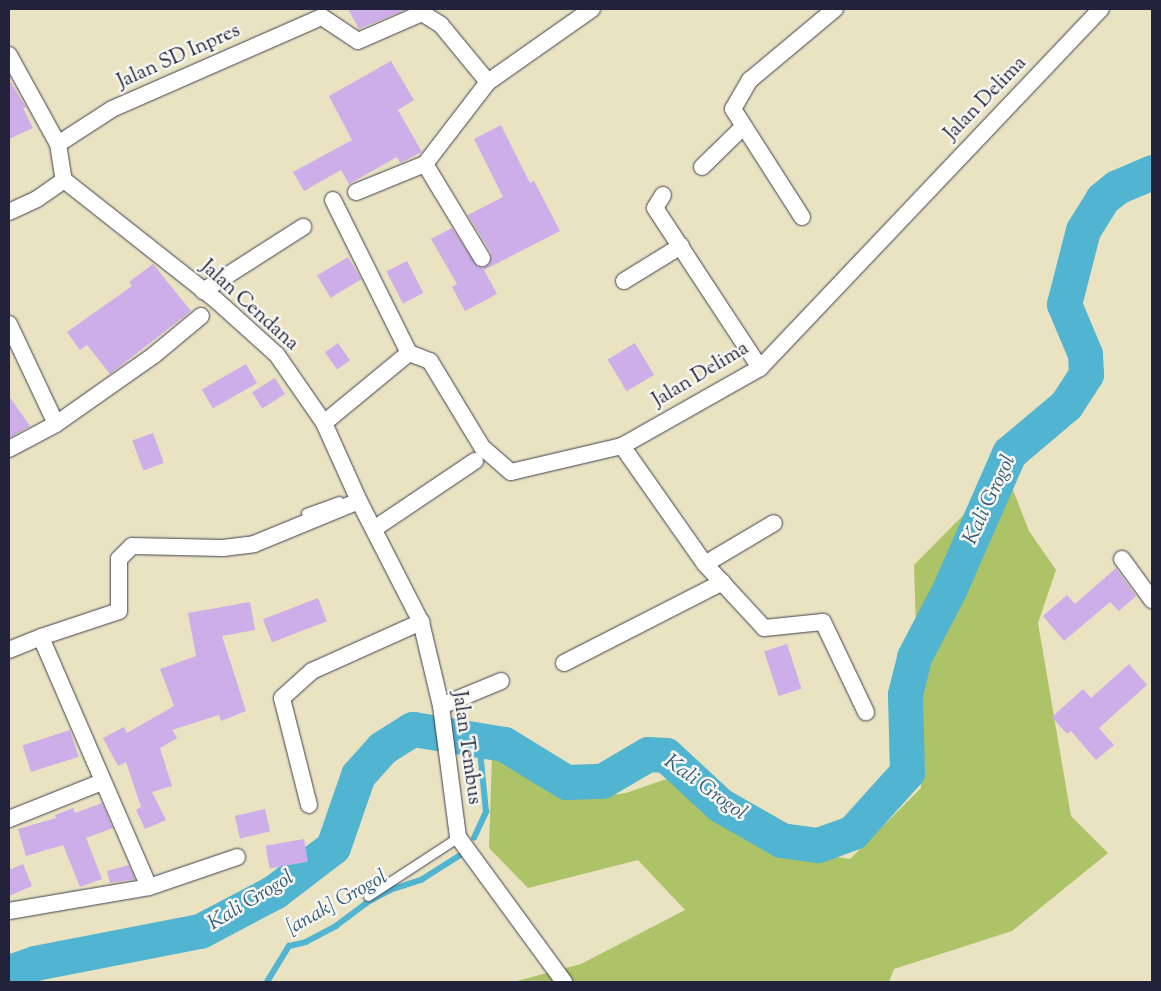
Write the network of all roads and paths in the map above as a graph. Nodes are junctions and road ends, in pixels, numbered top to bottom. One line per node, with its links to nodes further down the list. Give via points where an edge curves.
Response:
1 (592, 9): 5 (street)
2 (835, 9): 6 (street, via 750,80 733,109)
3 (1101, 9): 24 (street, Jalan Delima)
4 (9, 55): 7 (street)
5 (488, 82): 7 (street, Jalan SD Inpres, via 441,25 422,13 358,41 322,17 112,109); 8 (street)
6 (742, 128): 9 (street); 15 (street)
7 (58, 144): 10 (street)
8 (425, 164): 11 (street); 18 (street)
9 (702, 167)
10 (64, 180): 14 (street, via 37,199); 20 (street, Jalan Cendana)
11 (356, 192)
12 (663, 195): 17 (street, via 655,208)
13 (333, 200): 23 (street)
14 (9, 212)
15 (802, 217)
16 (303, 227): 20 (street)
17 (681, 246): 19 (street); 24 (street)
18 (482, 258)
19 (624, 281)
20 (203, 291): 25 (street, Jalan Cendana, via 277,355)
21 (201, 316): 26 (street)
22 (9, 324): 26 (street)
23 (409, 353): 25 (street); 27 (street, Jalan Delima, via 430,361 482,447 511,472)
24 (760, 368): 27 (street, Jalan Delima)
25 (324, 423): 30 (street, Jalan Cendana)
26 (56, 424): 28 (street)
27 (622, 446): 35 (street)
28 (9, 449)
29 (475, 461): 33 (street)
30 (354, 503): 31 (lane, via 340,501); 33 (street, Jalan Tembus); 39 (street, via 254,544 223,548 132,546 119,559 119,611)
31 (306, 513)
32 (774, 523): 35 (street)
33 (374, 529): 38 (street, Jalan Tembus)
34 (1122, 559): 37 (street)
35 (705, 564): 36 (street)
36 (723, 582): 41 (street); 44 (street, via 764,628 823,622)
37 (1152, 600)
38 (421, 622): 43 (street, Jalan Tembus); 46 (street, via 312,671 282,698)
39 (41, 637): 40 (street); 45 (street)
40 (9, 650)
41 (564, 663)
42 (501, 681): 43 (street)
43 (441, 711): 48 (street, Jalan Tembus)
44 (866, 712)
45 (102, 782): 47 (street); 50 (street)
46 (309, 805)
47 (9, 820)
48 (458, 837): 51 (lane); 53 (street, Jalan Tembus)
49 (237, 858): 50 (street)
50 (149, 887): 52 (street)
51 (368, 896)
52 (9, 911)
53 (564, 982)

